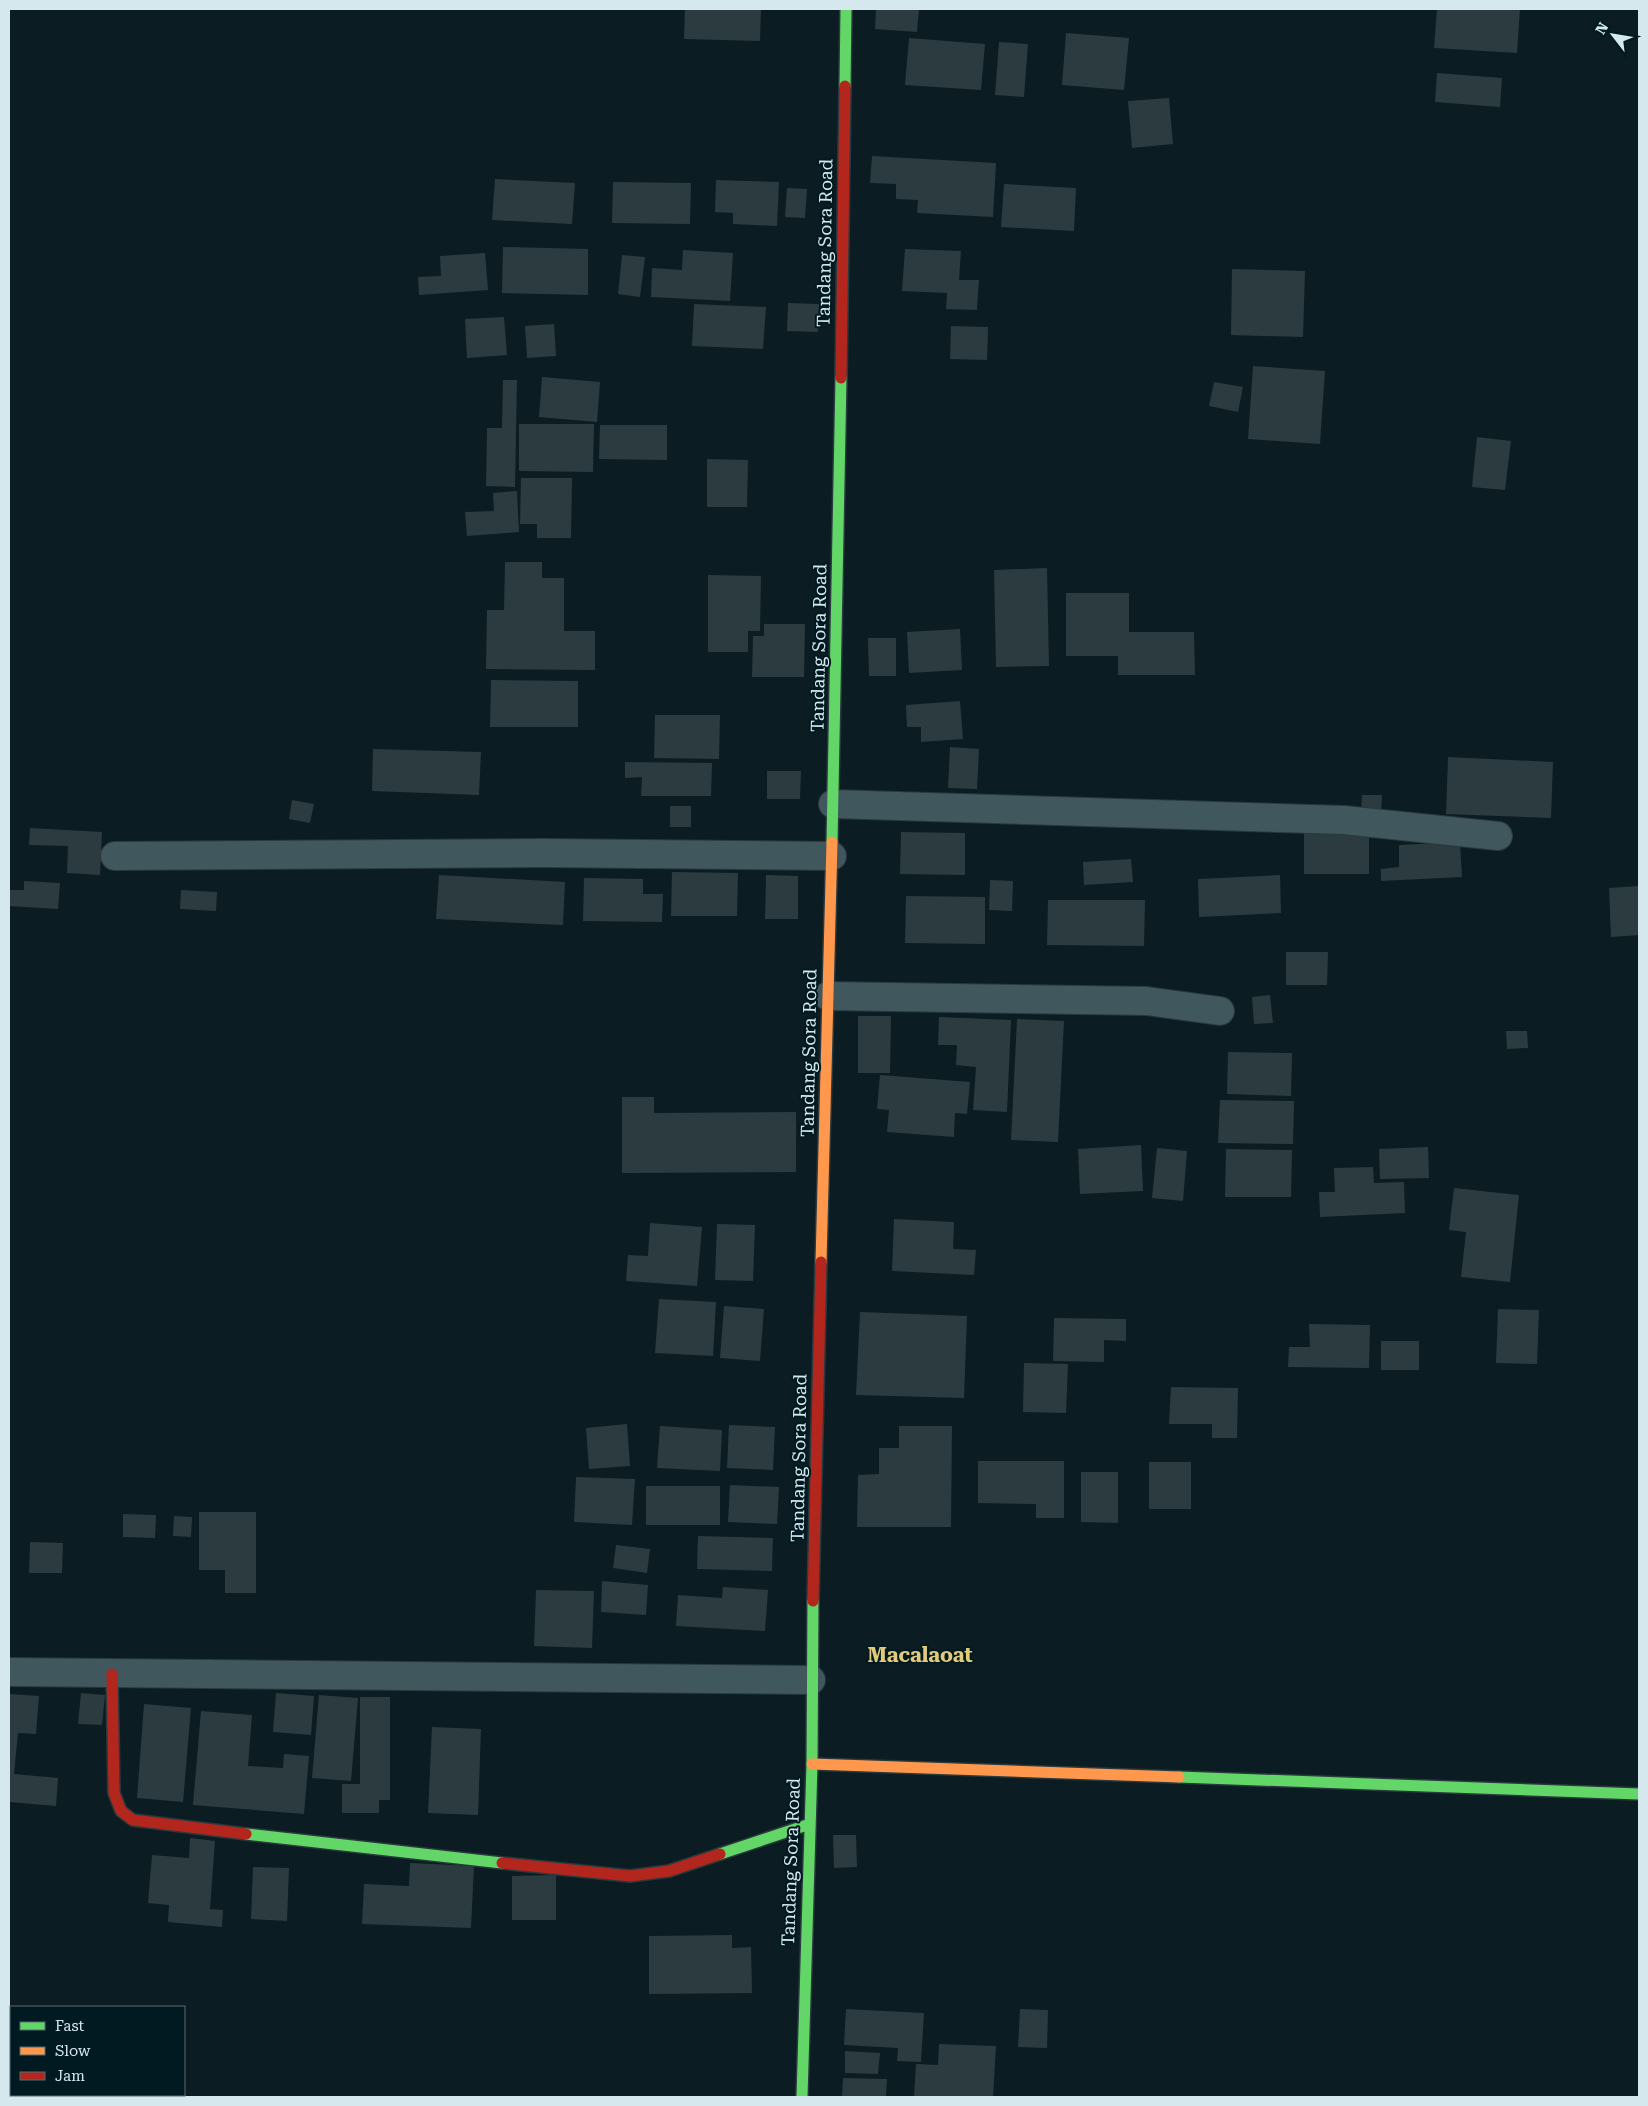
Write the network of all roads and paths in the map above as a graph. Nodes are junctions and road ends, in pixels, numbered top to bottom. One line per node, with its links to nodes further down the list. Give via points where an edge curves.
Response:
1 (846, 9): 2 (street, Tandang Sora Road)
2 (833, 804): 3 (street, via 1344,820); 5 (street, Tandang Sora Road)
3 (1498, 836)
4 (115, 856): 5 (street, via 534,853)
5 (832, 856): 6 (street, Tandang Sora Road)
6 (828, 996): 7 (street, via 1147,1001); 10 (street, Tandang Sora Road)
7 (1220, 1012)
8 (9, 1672): 9 (street)
9 (112, 1674): 10 (street); 13 (street, via 114,1793 121,1811 133,1820 630,1876 669,1871)
10 (811, 1680): 11 (street, Tandang Sora Road)
11 (812, 1764): 12 (street); 13 (street, Tandang Sora Road)
12 (1639, 1794)
13 (810, 1824): 14 (street, Tandang Sora Road)
14 (802, 2097)

